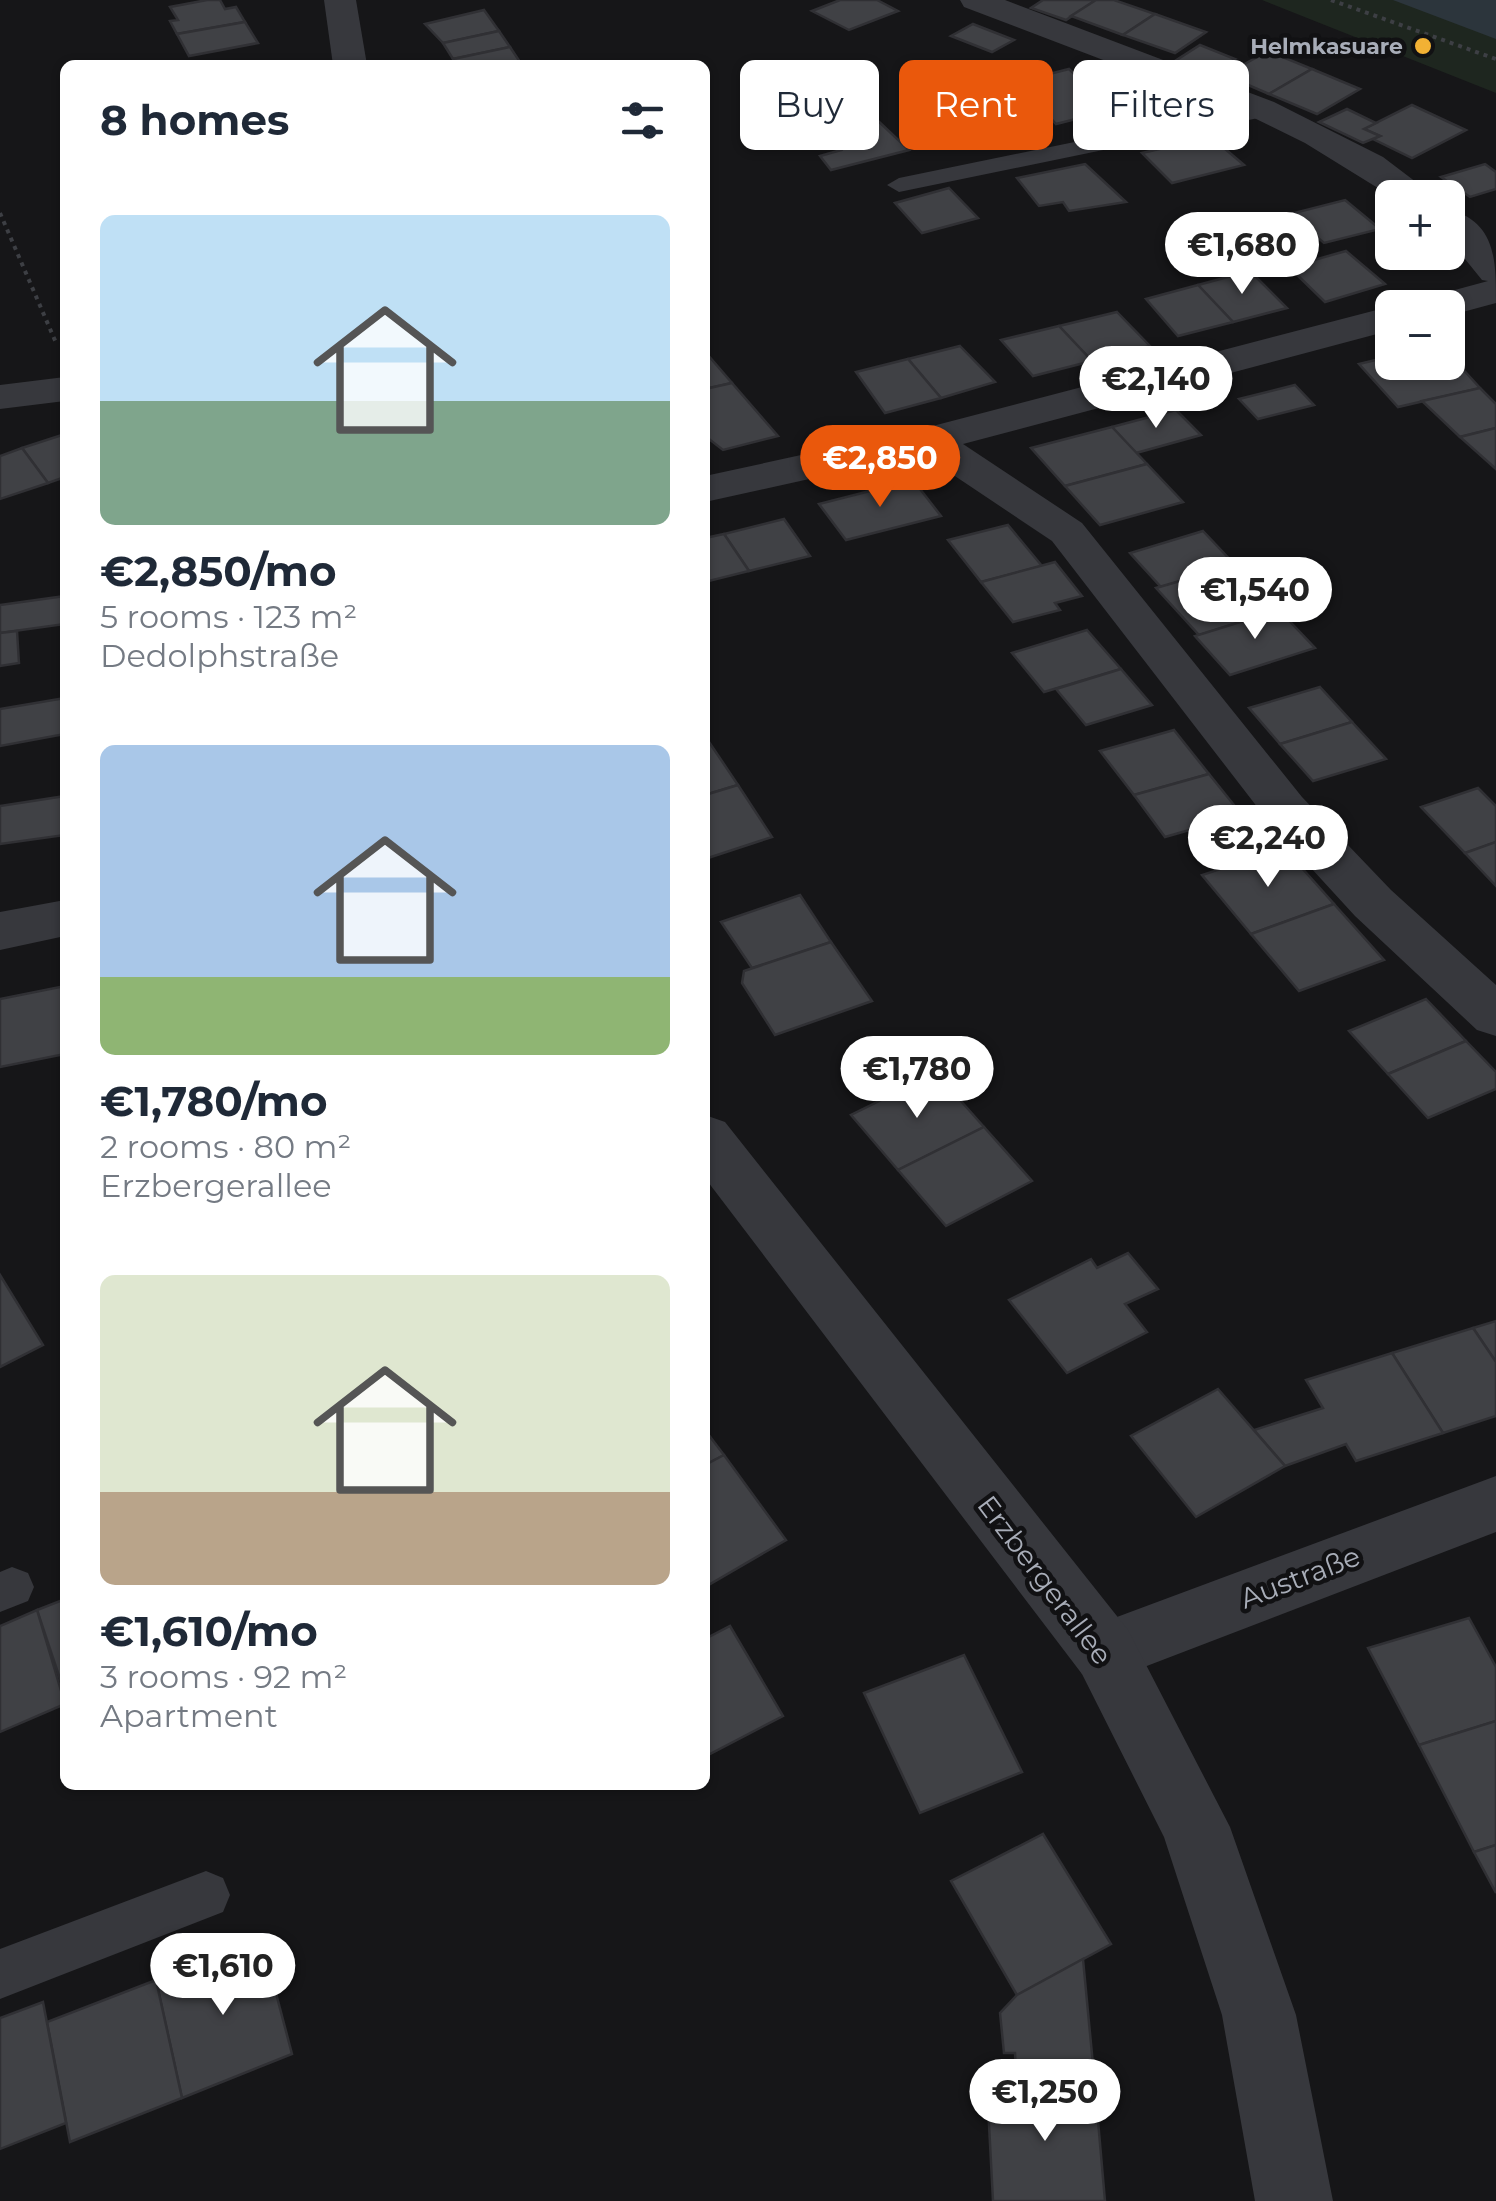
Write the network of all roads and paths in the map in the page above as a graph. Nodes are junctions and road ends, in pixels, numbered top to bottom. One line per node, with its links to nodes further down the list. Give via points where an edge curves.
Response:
1 (340, 0): 4 (street)
2 (976, 0): 6 (street)
3 (1331, 0): 5 (path)
4 (349, 60)
5 (1496, 60)
6 (1260, 111): 7 (street); 8 (lane)
7 (1396, 180)
8 (899, 186)
9 (0, 213): 15 (path)
10 (1465, 233): 11 (street)
11 (1496, 272)
12 (1496, 290): 13 (street)
13 (1465, 299)
14 (1375, 322): 18 (street)
15 (58, 348)
16 (60, 390): 17 (street)
17 (0, 397)
18 (929, 440): 19 (street); 22 (street, via 1067,532 1285,810 1373,903)
19 (710, 488)
20 (60, 919): 21 (street)
21 (0, 930)
22 (1496, 1016)
23 (710, 1144): 25 (street, Erzbergerallee)
24 (1496, 1504): 25 (street, Austraße)
25 (1104, 1652): 28 (street, Erzbergerallee, via 1195,1827 1259,2015)
26 (206, 1895): 27 (lane)
27 (0, 1974)
28 (1294, 2201)

